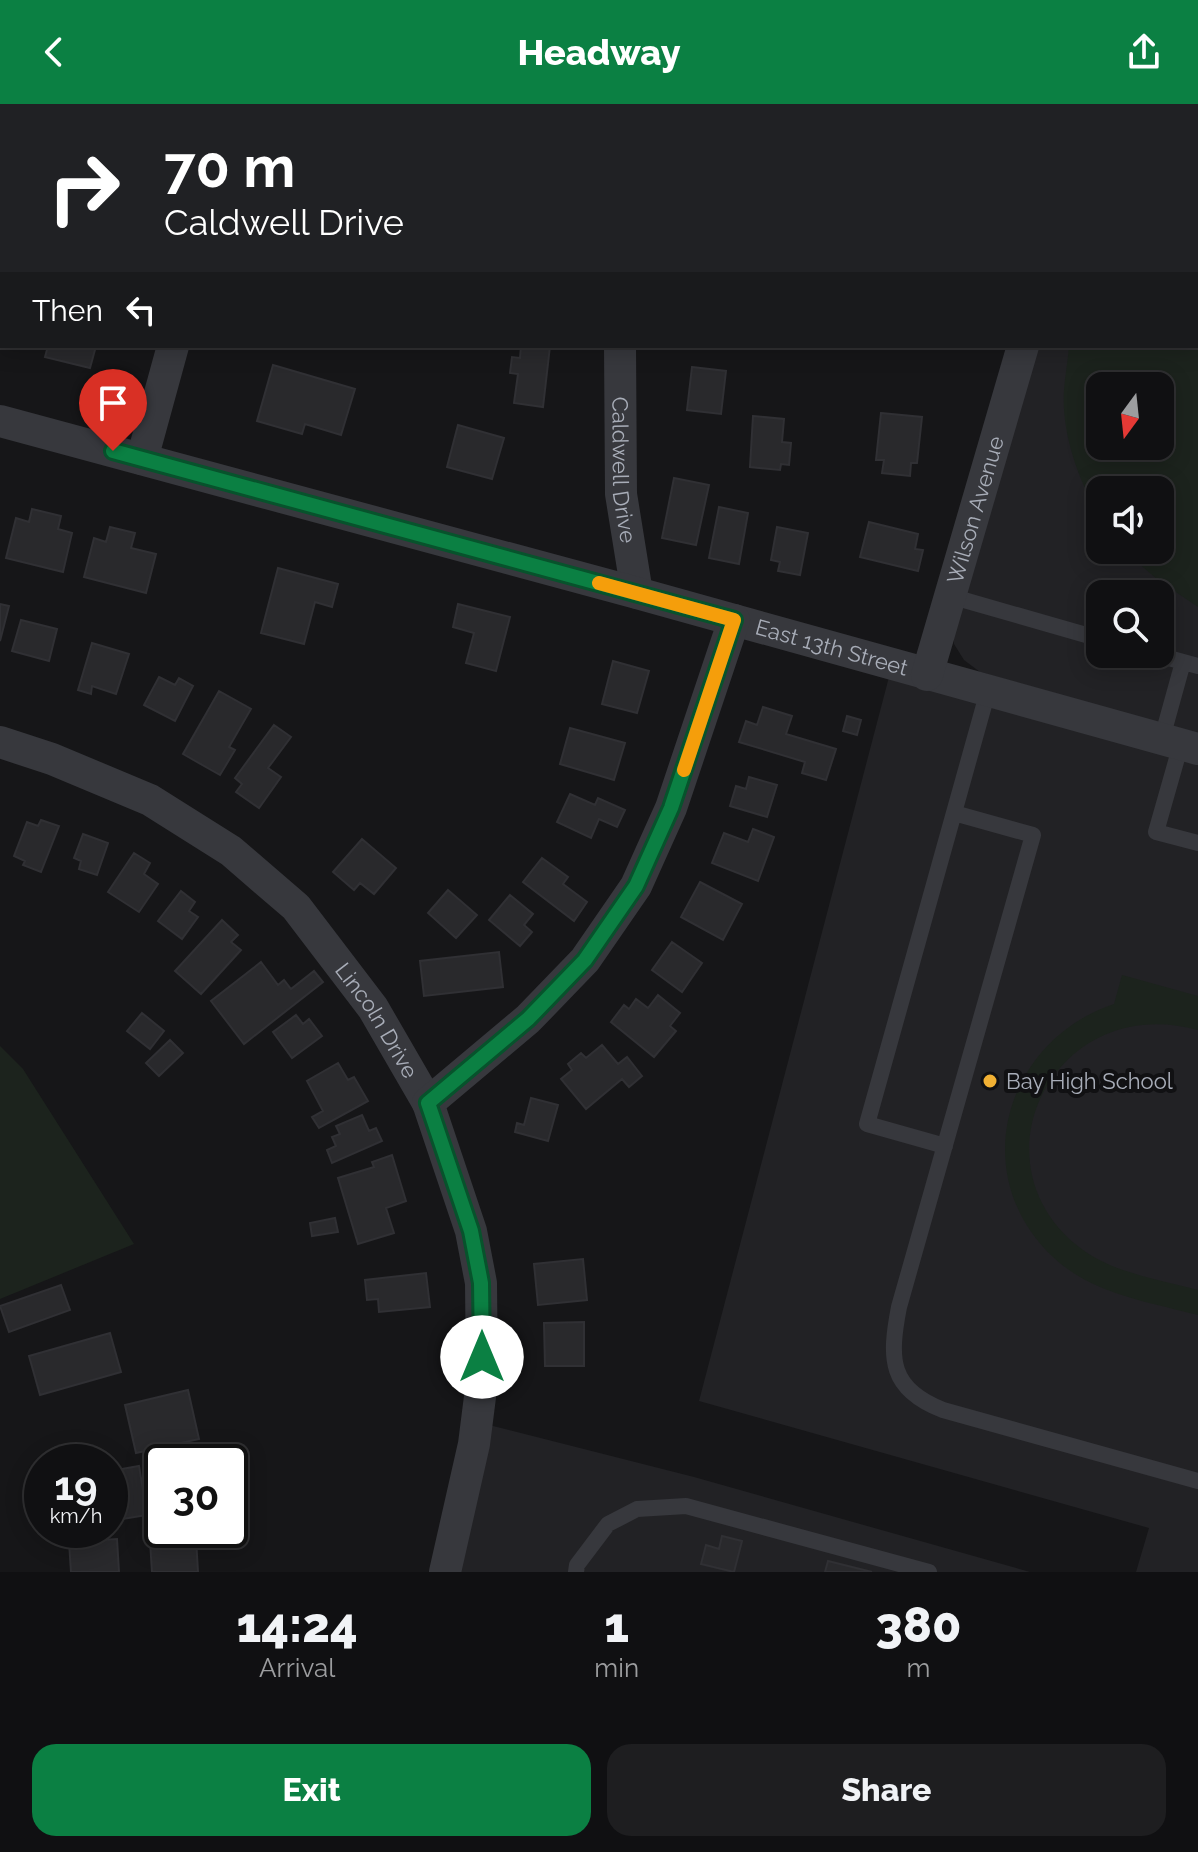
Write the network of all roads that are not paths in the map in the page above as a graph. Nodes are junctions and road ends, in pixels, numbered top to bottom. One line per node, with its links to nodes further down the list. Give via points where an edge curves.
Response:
1 (172, 348): 5 (street)
2 (620, 348): 6 (street, Caldwell Drive, via 621,494)
3 (1022, 348): 7 (street, Wilson Avenue)
4 (0, 421): 5 (street, East 13th Street)
5 (142, 459): 6 (street, East 13th Street)
6 (637, 593): 8 (street, East 13th Street)
7 (950, 596): 9 (lane); 11 (street, Wilson Avenue)
8 (734, 620): 11 (street, East 13th Street); 17 (street, via 671,808 636,886 585,960 528,1019)
9 (1086, 635)
10 (1190, 664): 14 (lane)
11 (927, 675): 12 (street, East 13th Street)
12 (988, 691): 14 (street, East 13th Street); 15 (lane)
13 (0, 742): 17 (street, Lincoln Drive, via 150,800 231,851 296,907 373,1008)
14 (1180, 744): 16 (lane, via 1156,832)
15 (954, 813): 18 (lane, via 867,1124); 18 (lane, via 1033,835)
16 (1198, 843)
17 (428, 1103): 20 (street, Lincoln Drive, via 471,1231 481,1283 482,1381 474,1444)
18 (945, 1146): 19 (lane, via 894,1329 894,1359 902,1383 914,1396 943,1410)
19 (1198, 1481)
20 (445, 1572)
21 (576, 1572): 22 (lane, via 608,1524 637,1509 686,1506)
22 (929, 1572)

